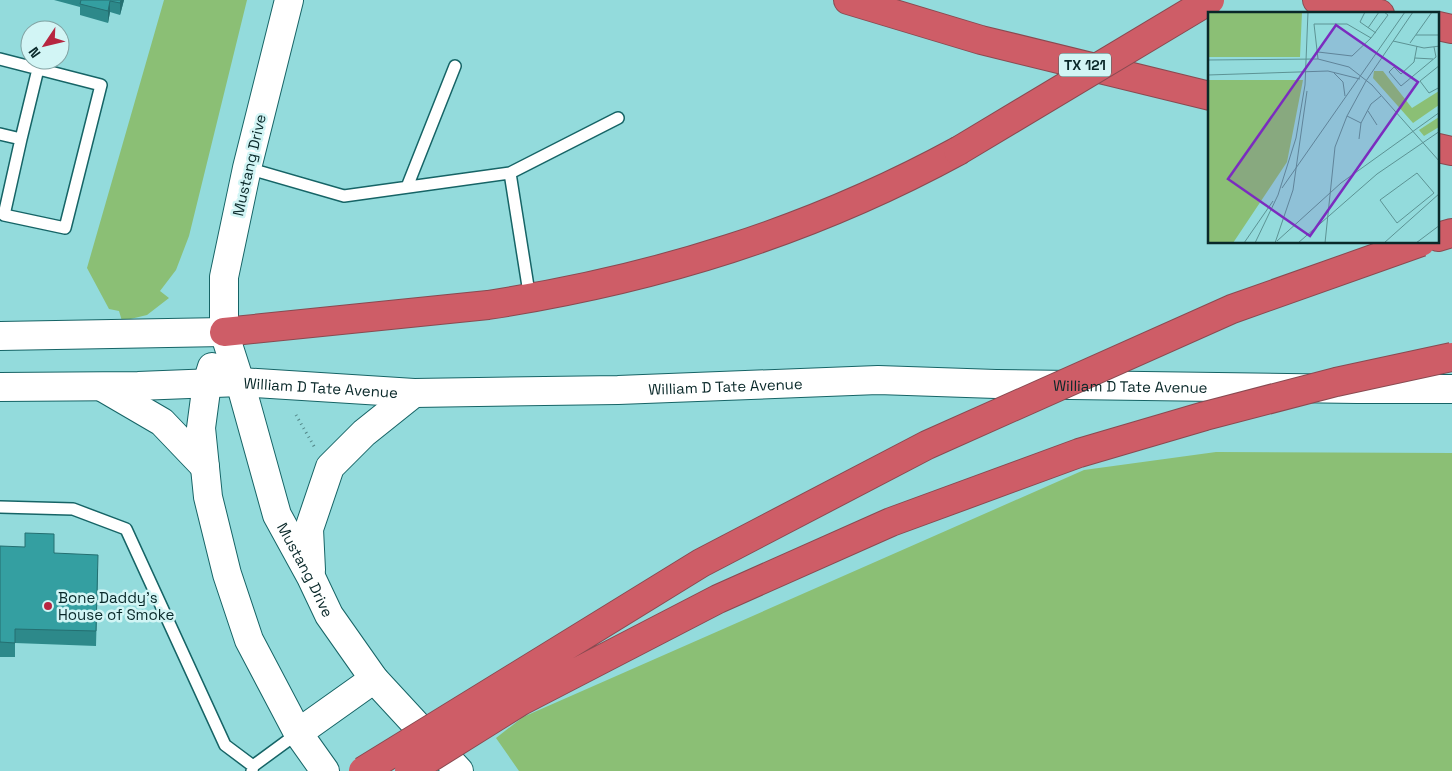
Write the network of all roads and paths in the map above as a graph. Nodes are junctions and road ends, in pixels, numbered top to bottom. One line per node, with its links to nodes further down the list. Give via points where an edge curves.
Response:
1 (289, 0): 15 (main road, Mustang Drive)
2 (848, 0): 11 (highway, TX 121, via 981,40)
3 (1210, 0): 19 (highway, bridge, via 916,174 837,210 732,249 678,265)
4 (1317, 0): 5 (highway)
5 (1371, 12)
6 (0, 59): 7 (lane)
7 (20, 64)
8 (455, 66): 17 (lane)
9 (38, 70): 14 (lane)
10 (42, 70): 14 (lane, via 101,85 64,228 4,215)
11 (1208, 96)
12 (618, 118): 16 (lane)
13 (0, 134): 14 (lane)
14 (21, 139)
15 (248, 168): 17 (lane, via 344,196); 20 (main road, Mustang Drive, via 224,277)
16 (510, 173): 17 (lane); 19 (lane)
17 (407, 187)
18 (1415, 244): 38 (highway, bridge, via 1232,309 927,446 701,563)
19 (530, 299): 20 (highway)
20 (224, 332): 21 (main road); 23 (main road, Mustang Drive); 24 (main road, Mustang Drive)
21 (0, 336)
22 (1452, 357): 39 (highway, bridge, via 1336,382 1079,453 891,522 718,599 521,701)
23 (240, 382): 24 (main road, William D Tate Avenue); 28 (main road, William D Tate Avenue); 33 (main road, Mustang Drive, via 277,515)
24 (207, 384): 25 (main road, William D Tate Avenue); 31 (main road, Mustang Drive, via 202,428)
25 (100, 386): 26 (main road, William D Tate Avenue); 31 (main road, via 162,422)
26 (0, 387)
27 (1452, 389): 28 (main road, William D Tate Avenue, via 878,380 618,390)
28 (414, 393): 33 (main road, via 364,433 330,468 308,530)
29 (296, 415): 30 (path)
30 (316, 449)
31 (205, 467): 35 (main road, Mustang Drive, via 208,496 227,574 249,640)
32 (0, 508): 36 (lane, via 73,509 126,529 225,745)
33 (311, 577): 34 (main road, Mustang Drive, via 329,615)
34 (374, 678): 35 (main road); 40 (main road, Mustang Drive)
35 (298, 733): 36 (lane); 37 (main road, Mustang Drive)
36 (253, 769)
37 (325, 771)
38 (364, 771)
39 (409, 771)
40 (459, 771)

